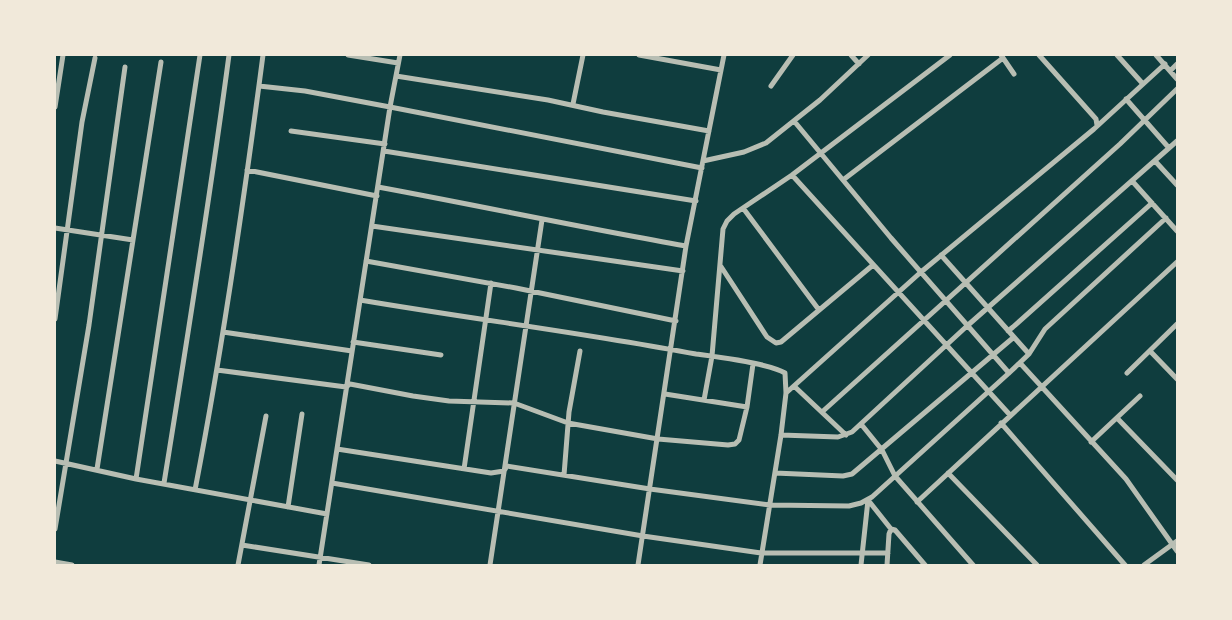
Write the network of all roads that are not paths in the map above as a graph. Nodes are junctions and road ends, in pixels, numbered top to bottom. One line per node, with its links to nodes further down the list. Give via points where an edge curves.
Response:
1 (63, 55): 30 (street)
2 (200, 55): 148 (street)
3 (229, 55): 151 (street, via 217,151)
4 (263, 55): 32 (street)
5 (348, 55): 20 (street)
6 (400, 55): 20 (street)
7 (583, 55): 36 (street)
8 (639, 55): 25 (street)
9 (724, 55): 25 (street)
10 (793, 55): 33 (street)
11 (851, 55): 21 (street)
12 (868, 55): 21 (street)
13 (950, 55): 48 (street)
14 (1038, 55): 41 (street, via 1096,119)
15 (1117, 55): 31 (street)
16 (1156, 55): 22 (street)
17 (1002, 56): 27 (street); 54 (street)
18 (95, 58): 66 (street, via 82,122)
19 (161, 62): 69 (street)
20 (398, 63): 28 (street)
21 (859, 64): 40 (street)
22 (1164, 64): 26 (street); 31 (street)
23 (1177, 64): 26 (street)
24 (126, 67): 68 (street)
25 (721, 70): 43 (street)
26 (1170, 71): 29 (street)
27 (1014, 74)
28 (396, 76): 36 (street); 38 (street)
29 (1177, 79)
30 (57, 81): 37 (street)
31 (1143, 84): 35 (street)
32 (259, 86): 38 (street); 52 (street)
33 (771, 86)
34 (1177, 89): 39 (street)
35 (1126, 99): 39 (street); 41 (street)
36 (573, 104): 43 (street)
37 (55, 107)
38 (390, 107): 45 (street); 51 (street)
39 (1145, 120): 46 (street); 80 (street)
40 (794, 122): 48 (street); 49 (street, via 756,148)
41 (1097, 125): 72 (street)
42 (291, 130): 45 (street)
43 (709, 132): 49 (street)
44 (1177, 141): 46 (street)
45 (385, 144): 47 (street)
46 (1169, 148): 50 (street)
47 (384, 151): 57 (street); 59 (street)
48 (820, 153): 53 (street); 54 (street)
49 (703, 161): 51 (street)
50 (1155, 161): 55 (street); 56 (street)
51 (702, 168): 59 (street)
52 (247, 170): 58 (street); 95 (street)
53 (792, 176): 61 (street); 76 (street)
54 (843, 180): 78 (street)
55 (1133, 182): 60 (street); 85 (street)
56 (1177, 185)
57 (378, 187): 58 (street); 63 (street)
58 (377, 196): 64 (street)
59 (696, 200): 70 (street)
60 (1152, 203): 62 (street); 94 (street)
61 (743, 208): 75 (street, via 730,218 723,229); 86 (street)
62 (1166, 218): 67 (street); 103 (street, via 1045,329)
63 (542, 220): 70 (street); 71 (street)
64 (372, 226): 71 (street); 73 (street)
65 (55, 228): 66 (street)
66 (67, 230): 68 (street); 87 (street)
67 (1177, 231)
68 (102, 236): 69 (street); 140 (street)
69 (133, 240): 142 (street)
70 (686, 246): 77 (street)
71 (537, 251): 77 (street); 81 (street)
72 (940, 256): 78 (street); 80 (street)
73 (366, 261): 79 (street); 83 (street)
74 (1177, 262): 116 (street)
75 (720, 265): 86 (street, via 767,337 776,343); 106 (street)
76 (873, 265): 82 (street); 86 (street)
77 (683, 271): 89 (street)
78 (921, 272): 82 (street); 84 (street)
79 (491, 283): 81 (street); 88 (street)
80 (966, 283): 84 (street); 85 (street)
81 (531, 291): 89 (street); 92 (street)
82 (898, 292): 90 (street); 114 (street)
83 (360, 300): 88 (street); 97 (street)
84 (946, 301): 90 (street); 93 (street)
85 (988, 308): 93 (street); 94 (street)
86 (819, 310)
87 (55, 319)
88 (486, 320): 92 (street); 122 (street)
89 (676, 321): 99 (street)
90 (924, 321): 98 (street); 125 (street)
91 (1177, 324): 102 (street)
92 (526, 326): 99 (street); 123 (street)
93 (968, 326): 98 (street); 105 (street)
94 (1008, 330): 96 (street)
95 (223, 332): 100 (street); 109 (street)
96 (1014, 337): 103 (street); 105 (street)
97 (353, 342): 100 (street); 104 (street)
98 (946, 345): 110 (street); 132 (street)
99 (671, 349): 106 (street); 119 (street)
100 (352, 350): 115 (street)
101 (580, 350): 130 (street)
102 (1150, 351): 112 (street); 113 (street)
103 (1028, 354): 107 (street)
104 (441, 355)
105 (994, 355): 110 (street); 111 (street)
106 (712, 356): 108 (street); 121 (street)
107 (1020, 363): 111 (street); 116 (street)
108 (753, 364): 118 (street, via 785,373); 124 (street)
109 (217, 370): 115 (street); 153 (street)
110 (971, 373): 117 (street); 138 (street)
111 (1009, 373): 117 (street)
112 (1127, 373)
113 (1177, 379)
114 (794, 386): 118 (street); 125 (street)
115 (346, 387): 122 (street, via 350,384); 137 (street)
116 (1041, 387): 127 (street); 136 (street)
117 (989, 391): 127 (street); 147 (street)
118 (786, 393): 133 (street)
119 (665, 394): 121 (street); 135 (street)
120 (1140, 396): 129 (street)
121 (704, 400): 124 (street)
122 (474, 403): 123 (street); 141 (street)
123 (514, 403): 130 (street); 143 (street)
124 (747, 407): 135 (street, via 739,440 734,444)
125 (822, 412): 134 (street)
126 (302, 414): 158 (street)
127 (1010, 415): 131 (street)
128 (266, 416): 154 (street)
129 (1117, 418): 136 (street); 149 (street)
130 (568, 423): 135 (street); 146 (street)
131 (1001, 423): 144 (street); 184 (street)
132 (861, 424): 134 (street); 138 (street)
133 (781, 435): 134 (street, via 827,438); 145 (street)
134 (846, 435)
135 (658, 439): 152 (street)
136 (1091, 442): 164 (street, via 1126,479)
137 (337, 449): 141 (street); 150 (street)
138 (882, 450): 145 (street, via 852,474); 147 (street)
139 (55, 461): 140 (street)
140 (65, 464): 142 (street); 161 (street)
141 (464, 469): 143 (street, via 491,473)
142 (97, 470): 148 (street)
143 (504, 471): 146 (street, via 507,466); 159 (street)
144 (948, 473): 156 (street); 183 (street)
145 (775, 474): 157 (street)
146 (564, 475): 152 (street)
147 (895, 476): 155 (street); 156 (street)
148 (136, 479): 151 (street)
149 (1177, 480)
150 (332, 483): 159 (street); 160 (street)
151 (164, 484): 153 (street)
152 (650, 489): 157 (street); 163 (street)
153 (195, 490): 154 (street)
154 (251, 499): 158 (street); 165 (street)
155 (868, 500): 157 (street, via 849,506); 162 (street); 167 (street)
156 (917, 502): 182 (street)
157 (770, 505): 168 (street)
158 (288, 507): 160 (street)
159 (498, 511): 163 (street); 176 (street)
160 (327, 514): 170 (street)
161 (55, 529)
162 (891, 529): 169 (street); 181 (street)
163 (643, 536): 168 (street); 177 (street)
164 (1175, 543): 166 (street); 185 (street)
165 (242, 545): 170 (street); 173 (street)
166 (1177, 550)
167 (862, 552): 168 (street); 169 (street); 179 (street)
168 (761, 553): 178 (street)
169 (888, 553): 180 (street)
170 (320, 558): 174 (street); 175 (street)
171 (55, 562): 172 (street)
172 (72, 565)
173 (238, 565)
174 (319, 565)
175 (369, 565)
176 (490, 565)
177 (638, 565)
178 (760, 565)
179 (862, 565)
180 (887, 565)
181 (926, 565)
182 (973, 565)
183 (1037, 565)
184 (1125, 565)
185 (1144, 565)

